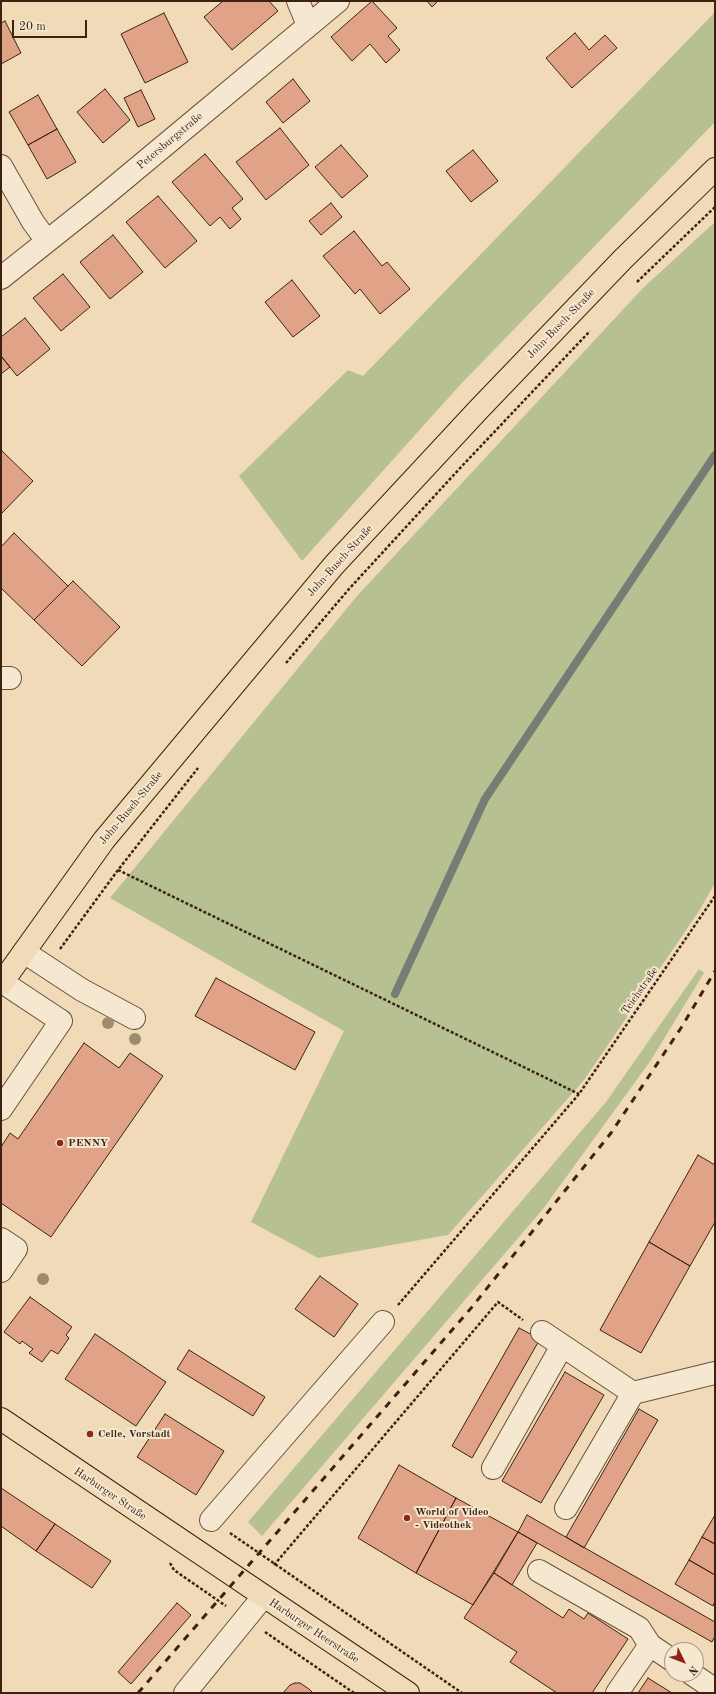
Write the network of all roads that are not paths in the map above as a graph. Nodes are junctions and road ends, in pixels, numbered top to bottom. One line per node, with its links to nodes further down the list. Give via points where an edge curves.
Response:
1 (298, 1): 3 (street)
2 (338, 1): 3 (street, Petersburgstraße)
3 (308, 25): 6 (street, Petersburgstraße)
4 (1, 166): 6 (street, via 33,222)
5 (715, 169): 8 (main road, John-Busch-Straße, via 484,403 334,565 104,840)
6 (48, 241): 7 (street, Petersburgstraße)
7 (1, 278)
8 (24, 952): 9 (main road, John-Busch-Straße); 10 (street, via 82,990)
9 (2, 983): 11 (street, via 61,1021)
10 (134, 1018)
11 (1, 1109)
12 (1, 1239): 13 (street, via 16,1249)
13 (1, 1271)
14 (383, 1322): 22 (street)
15 (542, 1332): 16 (street)
16 (562, 1346): 18 (street); 20 (street)
17 (715, 1373): 18 (street)
18 (633, 1393): 21 (street)
19 (1, 1419): 23 (main road, Harburger Straße)
20 (493, 1468)
21 (566, 1508)
22 (211, 1520)
23 (220, 1568): 25 (main road, Harburger Heerstraße)
24 (539, 1571): 26 (street, via 639,1628)
25 (264, 1597): 29 (street); 30 (main road, Harburger Heerstraße)
26 (650, 1645): 27 (street); 31 (street)
27 (664, 1655)
28 (704, 1682): 32 (street, via 714,1689)
29 (185, 1693)
30 (408, 1693)
31 (617, 1693)
32 (712, 1693)

